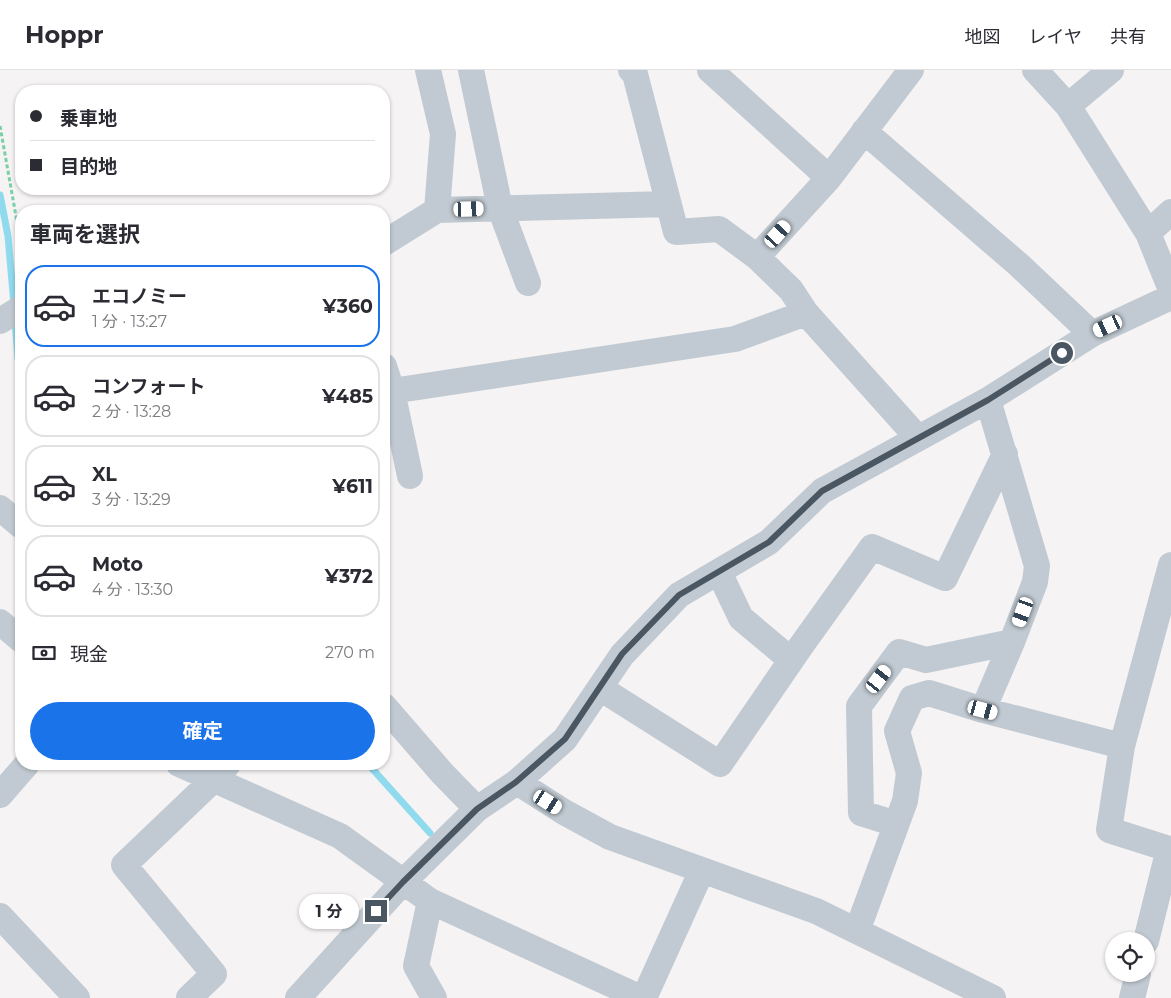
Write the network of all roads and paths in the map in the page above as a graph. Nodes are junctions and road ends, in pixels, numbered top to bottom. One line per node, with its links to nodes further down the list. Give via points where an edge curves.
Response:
1 (428, 70): 15 (street, via 443,134)
2 (472, 70): 13 (street)
3 (631, 70): 12 (street, via 635,74)
4 (911, 70): 10 (street)
5 (1034, 70): 8 (street)
6 (1111, 70): 8 (street)
7 (726, 75): 11 (street)
8 (1068, 106): 17 (street)
9 (0, 126): 14 (path)
10 (864, 131): 11 (street); 24 (street, via 1019,265)
11 (829, 178): 19 (street)
12 (668, 204): 13 (street); 19 (street, via 676,232 719,229)
13 (500, 208): 15 (street); 20 (street)
14 (15, 210)
15 (438, 210): 18 (street)
16 (1171, 212): 17 (street)
17 (1148, 233): 21 (street)
18 (390, 238)
19 (756, 257): 23 (street, via 791,290)
20 (528, 283)
21 (1171, 290)
22 (1171, 297): 24 (street)
23 (806, 313): 26 (street, via 735,339); 28 (street)
24 (1092, 334): 27 (street)
25 (390, 385): 26 (street)
26 (392, 391): 30 (street)
27 (988, 400): 28 (street); 29 (street)
28 (918, 438): 34 (street, via 822,491 769,542)
29 (1005, 454): 37 (street, via 1037,566 1035,582); 38 (street, via 945,578 872,548)
30 (410, 476)
31 (0, 508): 32 (street)
32 (15, 521)
33 (1171, 565): 42 (street)
34 (719, 572): 38 (street, via 742,618); 39 (street, via 679,595 622,654)
35 (0, 622): 36 (street)
36 (15, 635)
37 (1012, 642): 40 (street); 48 (street, via 926,660 899,652 859,706 861,813)
38 (791, 660): 39 (street, via 720,764)
39 (600, 688): 45 (street, via 565,739)
40 (983, 710): 42 (street); 48 (street, via 929,693 912,698 897,731 909,773 905,802)
41 (390, 713): 47 (street)
42 (1122, 746): 54 (street, via 1109,830 1169,849)
43 (22, 770): 46 (street)
44 (220, 772): 50 (street, via 340,836); 57 (street, via 124,865 214,974)
45 (516, 782): 47 (street); 49 (street, via 610,837)
46 (0, 795)
47 (477, 809): 50 (street)
48 (896, 824): 53 (street)
49 (702, 870): 53 (street, via 816,911); 60 (street)
50 (403, 882): 51 (street); 58 (street)
51 (430, 901): 59 (street, via 416,966); 60 (street)
52 (0, 916): 56 (street)
53 (857, 931): 61 (street)
54 (1148, 932)
55 (1136, 982): 62 (street)
56 (77, 998)
57 (189, 998)
58 (298, 998)
59 (434, 998)
60 (643, 998)
61 (993, 998)
62 (1132, 998)

